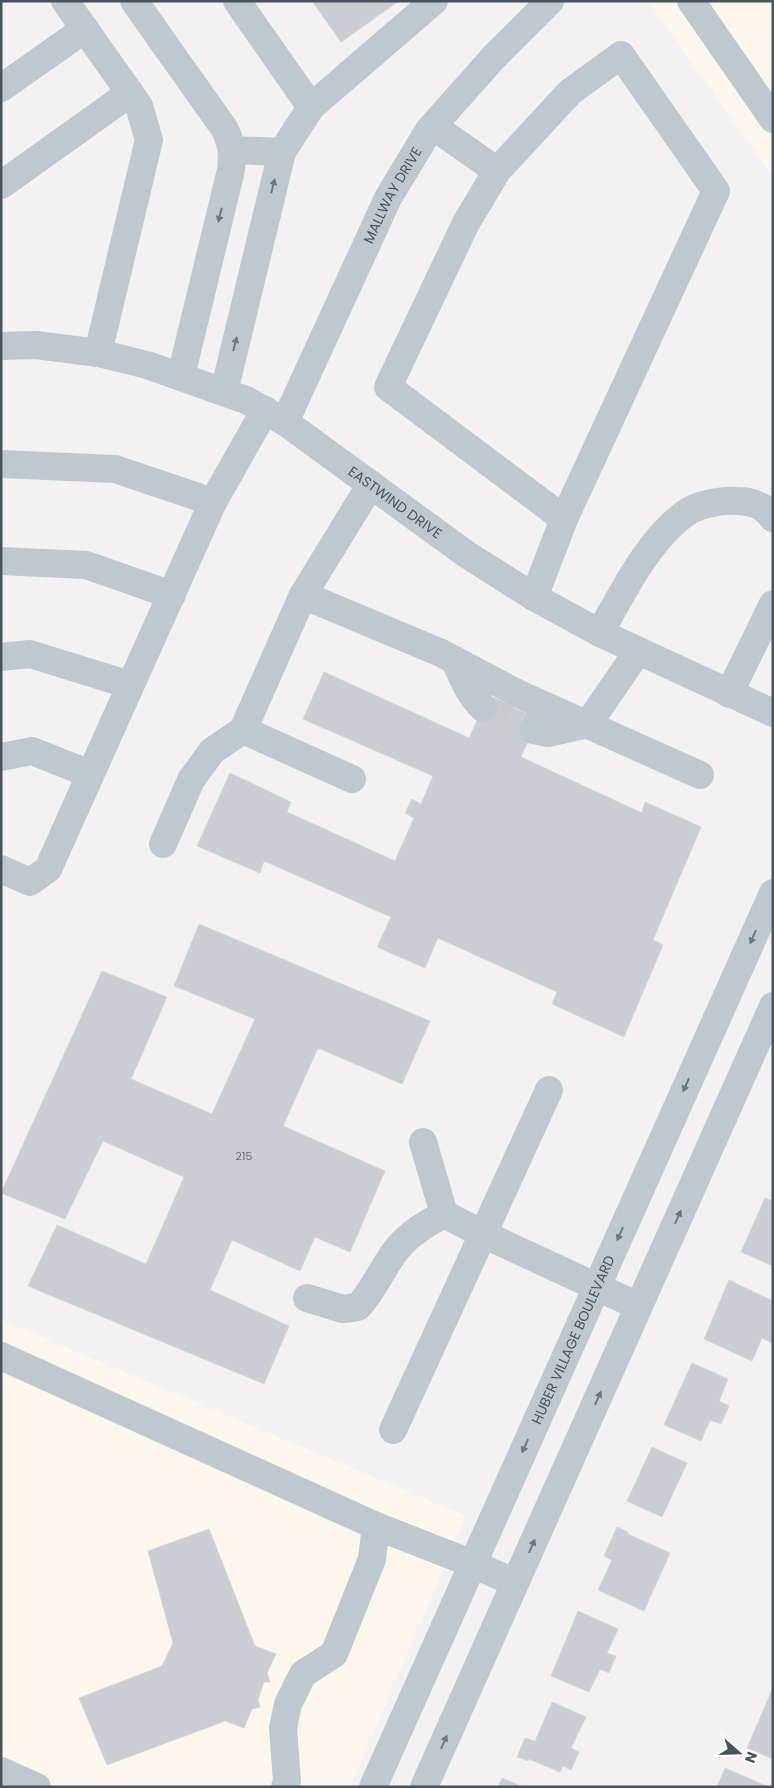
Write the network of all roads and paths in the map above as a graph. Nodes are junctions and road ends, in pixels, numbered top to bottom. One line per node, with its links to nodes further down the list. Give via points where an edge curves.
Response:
1 (66, 1): 7 (street)
2 (134, 1): 13 (street, via 224,128)
3 (237, 1): 10 (street)
4 (434, 1): 10 (street)
5 (550, 1): 12 (street, MALLWAY DRIVE, via 493,58)
6 (691, 1): 11 (street)
7 (85, 29): 8 (street); 9 (street)
8 (1, 88)
9 (130, 93): 16 (street); 18 (street, via 139,106 149,140)
10 (311, 107): 14 (street)
11 (773, 119)
12 (433, 126): 15 (street); 21 (street, MALLWAY DRIVE, via 388,198)
13 (232, 150): 14 (street); 19 (street, one-way to 19, via 231,170)
14 (282, 152): 20 (street, one-way to 14)
15 (497, 171): 26 (street, via 466,223 388,388); 26 (street, via 570,92 621,55 716,191)
16 (1, 185)
17 (1, 346): 18 (street, EASTWIND DRIVE, via 36,345)
18 (98, 353): 19 (street, EASTWIND DRIVE)
19 (181, 376): 20 (street, EASTWIND DRIVE)
20 (224, 392): 21 (street, EASTWIND DRIVE)
21 (275, 416): 23 (street, EASTWIND DRIVE); 24 (street, MALLWAY DRIVE)
22 (1, 464): 24 (street, via 114,469)
23 (371, 484): 29 (street); 30 (street, EASTWIND DRIVE, via 466,554)
24 (213, 502): 28 (street, MALLWAY DRIVE)
25 (773, 518): 32 (street, via 767,510 748,501 725,500 686,512 643,560)
26 (564, 520): 30 (street)
27 (1, 561): 28 (street, via 86,565)
28 (172, 595): 36 (street, MALLWAY DRIVE)
29 (303, 595): 35 (street); 41 (street)
30 (534, 596): 32 (street, EASTWIND DRIVE)
31 (773, 604): 37 (street)
32 (600, 633): 33 (street, EASTWIND DRIVE)
33 (638, 651): 37 (street, EASTWIND DRIVE); 40 (street)
34 (1, 656): 36 (street, via 30,654)
35 (455, 660): 38 (street, via 464,683); 40 (street, via 519,694)
36 (130, 685): 44 (street, MALLWAY DRIVE)
37 (729, 694): 39 (street, EASTWIND DRIVE)
38 (483, 708)
39 (773, 713)
40 (588, 724): 42 (street, via 548,733); 45 (street)
41 (242, 730): 46 (street); 47 (street, via 212,751 191,780)
42 (533, 730)
43 (1, 757): 44 (street, via 32,751)
44 (90, 774): 48 (street, MALLWAY DRIVE, via 48,869 30,882)
45 (700, 776)
46 (352, 779)
47 (164, 844)
48 (1, 869)
49 (773, 893): 55 (street, HUBER VILLAGE BOULEVARD, one-way to 55)
50 (773, 1006): 57 (street, one-way to 50)
51 (549, 1090): 54 (street)
52 (423, 1142): 53 (street)
53 (444, 1214): 54 (street); 56 (street, via 418,1228 397,1249 358,1307 343,1309)
54 (483, 1234): 55 (street); 59 (street)
55 (596, 1286): 57 (street); 61 (street, HUBER VILLAGE BOULEVARD, one-way to 61)
56 (307, 1298)
57 (638, 1306): 62 (street, one-way to 57)
58 (1, 1356): 60 (street)
59 (393, 1430)
60 (376, 1526): 61 (street); 65 (street, via 372,1559 334,1654 303,1674 288,1704 283,1728)
61 (473, 1564): 62 (street); 66 (street, HUBER VILLAGE BOULEVARD)
62 (515, 1583): 67 (street, one-way to 62)
63 (1, 1771): 64 (street)
64 (37, 1787)
65 (285, 1787)
66 (373, 1787)
67 (424, 1787)

